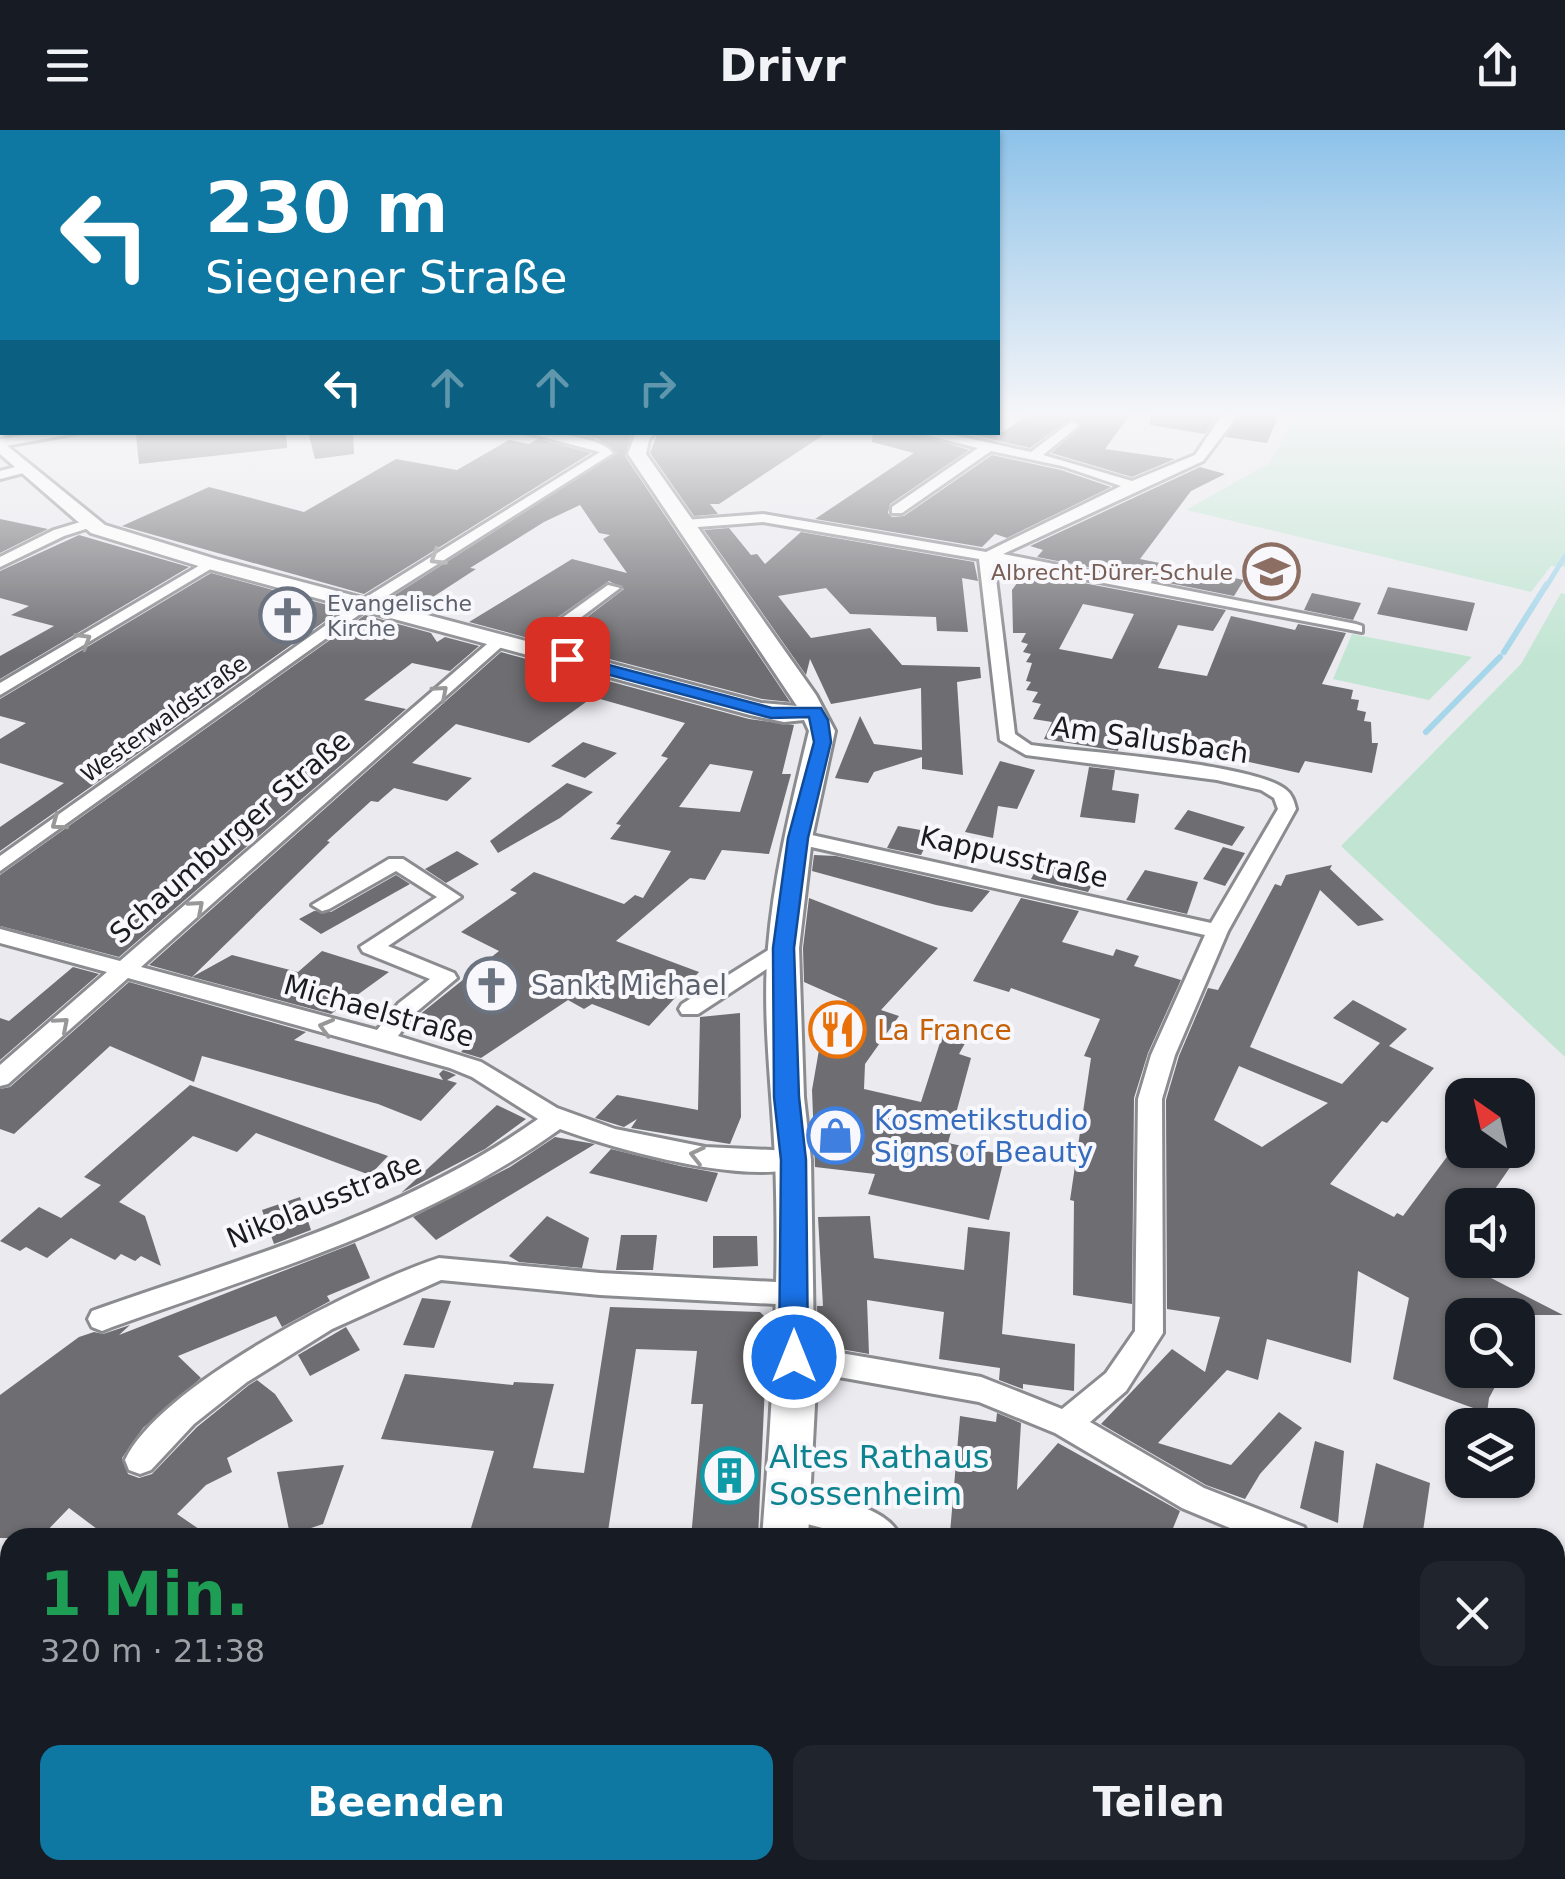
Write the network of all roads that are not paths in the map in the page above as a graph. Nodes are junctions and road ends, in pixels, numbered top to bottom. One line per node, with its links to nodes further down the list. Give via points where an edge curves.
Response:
1 (54, 494): 7 (main road)
2 (538, 494): 13 (street, Westerwaldstraße, one-way to 13)
3 (664, 494): 8 (main road)
4 (921, 494): 6 (street)
5 (1116, 494): 9 (street)
6 (897, 510)
7 (87, 524): 10 (street); 11 (main road)
8 (685, 524): 9 (street, via 763,518); 18 (main road)
9 (986, 557): 14 (street); 22 (street, Am Salusbach, via 1006,736 1026,750 1217,774 1282,796 1287,809)
10 (0, 563)
11 (212, 564): 13 (main road); 17 (street, one-way to 11)
12 (613, 588): 16 (street)
13 (365, 604): 15 (main road); 20 (street, Westerwaldstraße, one-way to 20)
14 (1356, 629)
15 (500, 641): 16 (main road); 25 (street, Schaumburger Straße, one-way to 15)
16 (529, 648): 18 (main road, via 771,713)
17 (0, 690)
18 (814, 712): 19 (main road, via 822,742)
19 (798, 838): 22 (street, Kappusstraße); 24 (main road)
20 (0, 865)
21 (322, 905): 27 (street, via 396,863 451,897 371,948 446,978 407,1008)
22 (1218, 932): 34 (street, via 1150,1099 1149,1333 1116,1382)
23 (0, 936): 25 (street, Michaelstraße)
24 (784, 948): 26 (street); 30 (main road, via 786,1097)
25 (124, 971): 27 (street, Michaelstraße, one-way to 25); 28 (street, Schaumburger Straße, one-way to 25)
26 (690, 1009)
27 (380, 1042): 29 (street, Michaelstraße, via 477,1070)
28 (0, 1078)
29 (557, 1118): 30 (street, Michaelstraße, one-way to 29, via 715,1159); 32 (street, Nikolausstraße, via 473,1174 298,1252)
30 (794, 1160): 31 (main road)
31 (794, 1294): 33 (main road); 35 (street, via 439,1270 322,1320 237,1374 183,1415)
32 (102, 1319)
33 (794, 1357): 34 (street, via 981,1390); 36 (main road)
34 (1066, 1424): 38 (street, via 1193,1498)
35 (140, 1460)
36 (787, 1522): 37 (street)
37 (873, 1528)
38 (1268, 1528)

